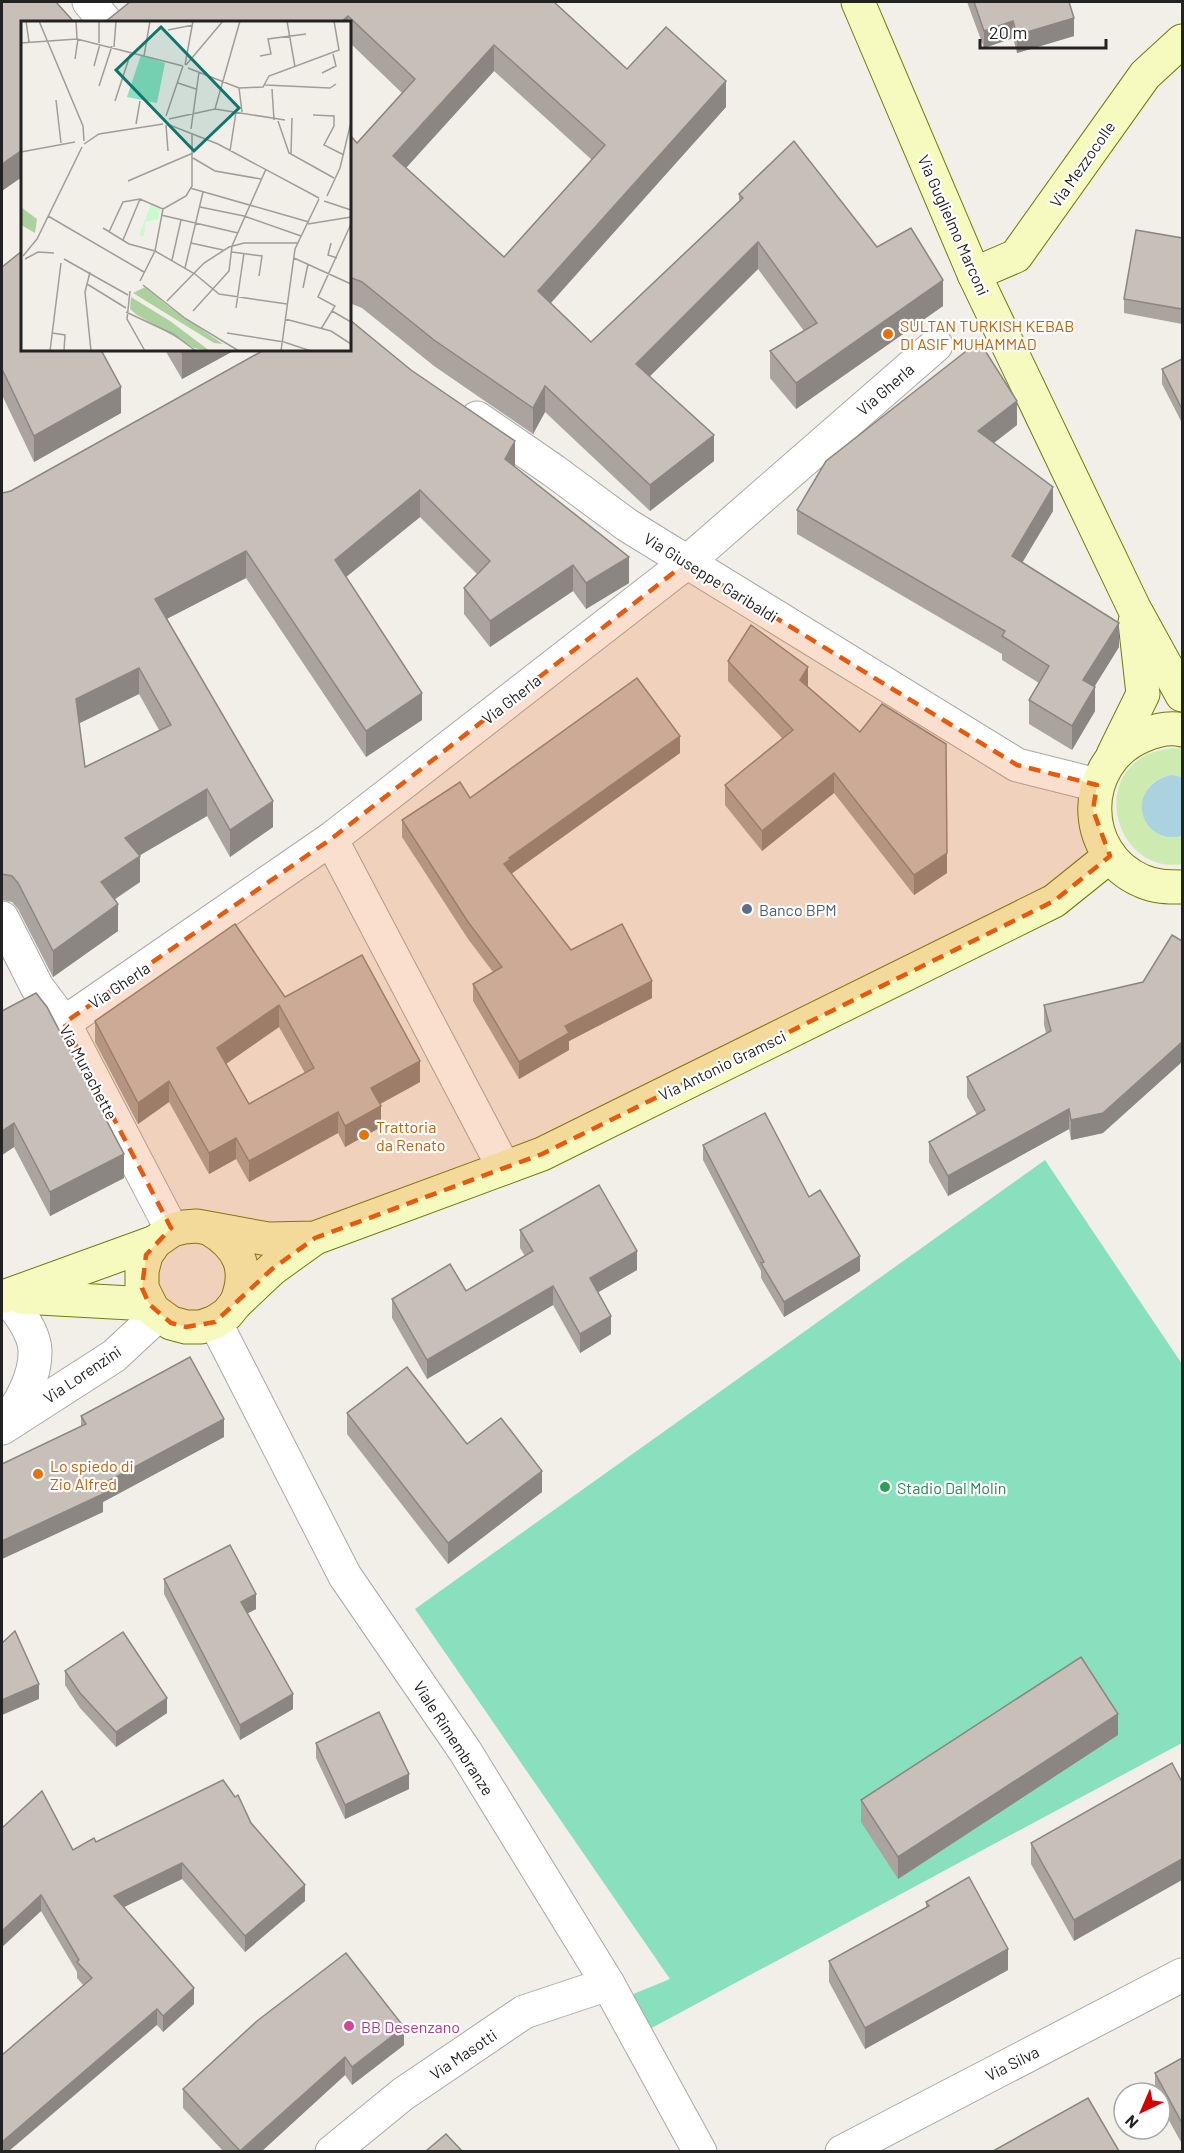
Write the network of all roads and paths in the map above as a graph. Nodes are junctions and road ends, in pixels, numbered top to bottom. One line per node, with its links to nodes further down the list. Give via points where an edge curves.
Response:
1 (89, 2): 3 (street)
2 (858, 2): 5 (street, Via Guglielmo Marconi)
3 (105, 21)
4 (1182, 41): 5 (street, Via Mezzocolle, via 1145,75 1016,256)
5 (974, 274): 9 (street, Via Guglielmo Marconi)
6 (936, 345): 8 (street, Via Gherla)
7 (451, 400): 8 (street, Via Giuseppe Garibaldi)
8 (686, 563): 12 (street, Via Giuseppe Garibaldi, via 1017,765); 13 (street, Via Gherla)
9 (1134, 608): 10 (street, Via Guglielmo Marconi); 12 (street, Via Guglielmo Marconi, via 1143,694)
10 (1182, 695)
11 (1182, 730): 12 (street, via 1153,731 1130,741)
12 (1104, 772): 14 (street, Via Guglielmo Marconi, via 1094,810 1098,834)
13 (331, 839): 17 (street, Via Gherla); 18 (street)
14 (1110, 856): 15 (street, Via Guglielmo Marconi, via 1124,871 1142,881); 18 (street, Via Antonio Gramsci, via 1054,901 542,1154)
15 (1176, 890)
16 (2, 918): 17 (street, Via Murachette, via 37,987)
17 (64, 1023): 20 (street, Via Murachette)
18 (504, 1168): 21 (street, Via Antonio Gramsci)
19 (210, 1229): 20 (street, Via Antonio Gramsci, via 184,1227); 21 (street, Via Antonio Gramsci, via 268,1239); 24 (street, via 233,1247 243,1274 241,1290)
20 (164, 1236): 22 (street, Via Antonio Gramsci); 23 (street, via 146,1255 142,1271 142,1288)
21 (315, 1238): 24 (street, Via Antonio Gramsci, via 272,1269)
22 (4, 1296): 23 (street); 25 (street, Via Lorenzini, via 24,1321 35,1349 29,1382 17,1409)
23 (154, 1309): 24 (street, via 171,1323 186,1327 201,1327); 25 (street, Via Lorenzini, via 114,1356)
24 (226, 1312): 27 (street, Viale Rimembranze, via 345,1576 465,1751)
25 (2, 1427)
26 (1182, 1975): 30 (street, Via Silva)
27 (608, 1984): 28 (street, Via Masotti, via 524,2012 403,2094); 29 (street, Viale Rimembranze)
28 (332, 2151)
29 (700, 2151)
30 (842, 2151)

